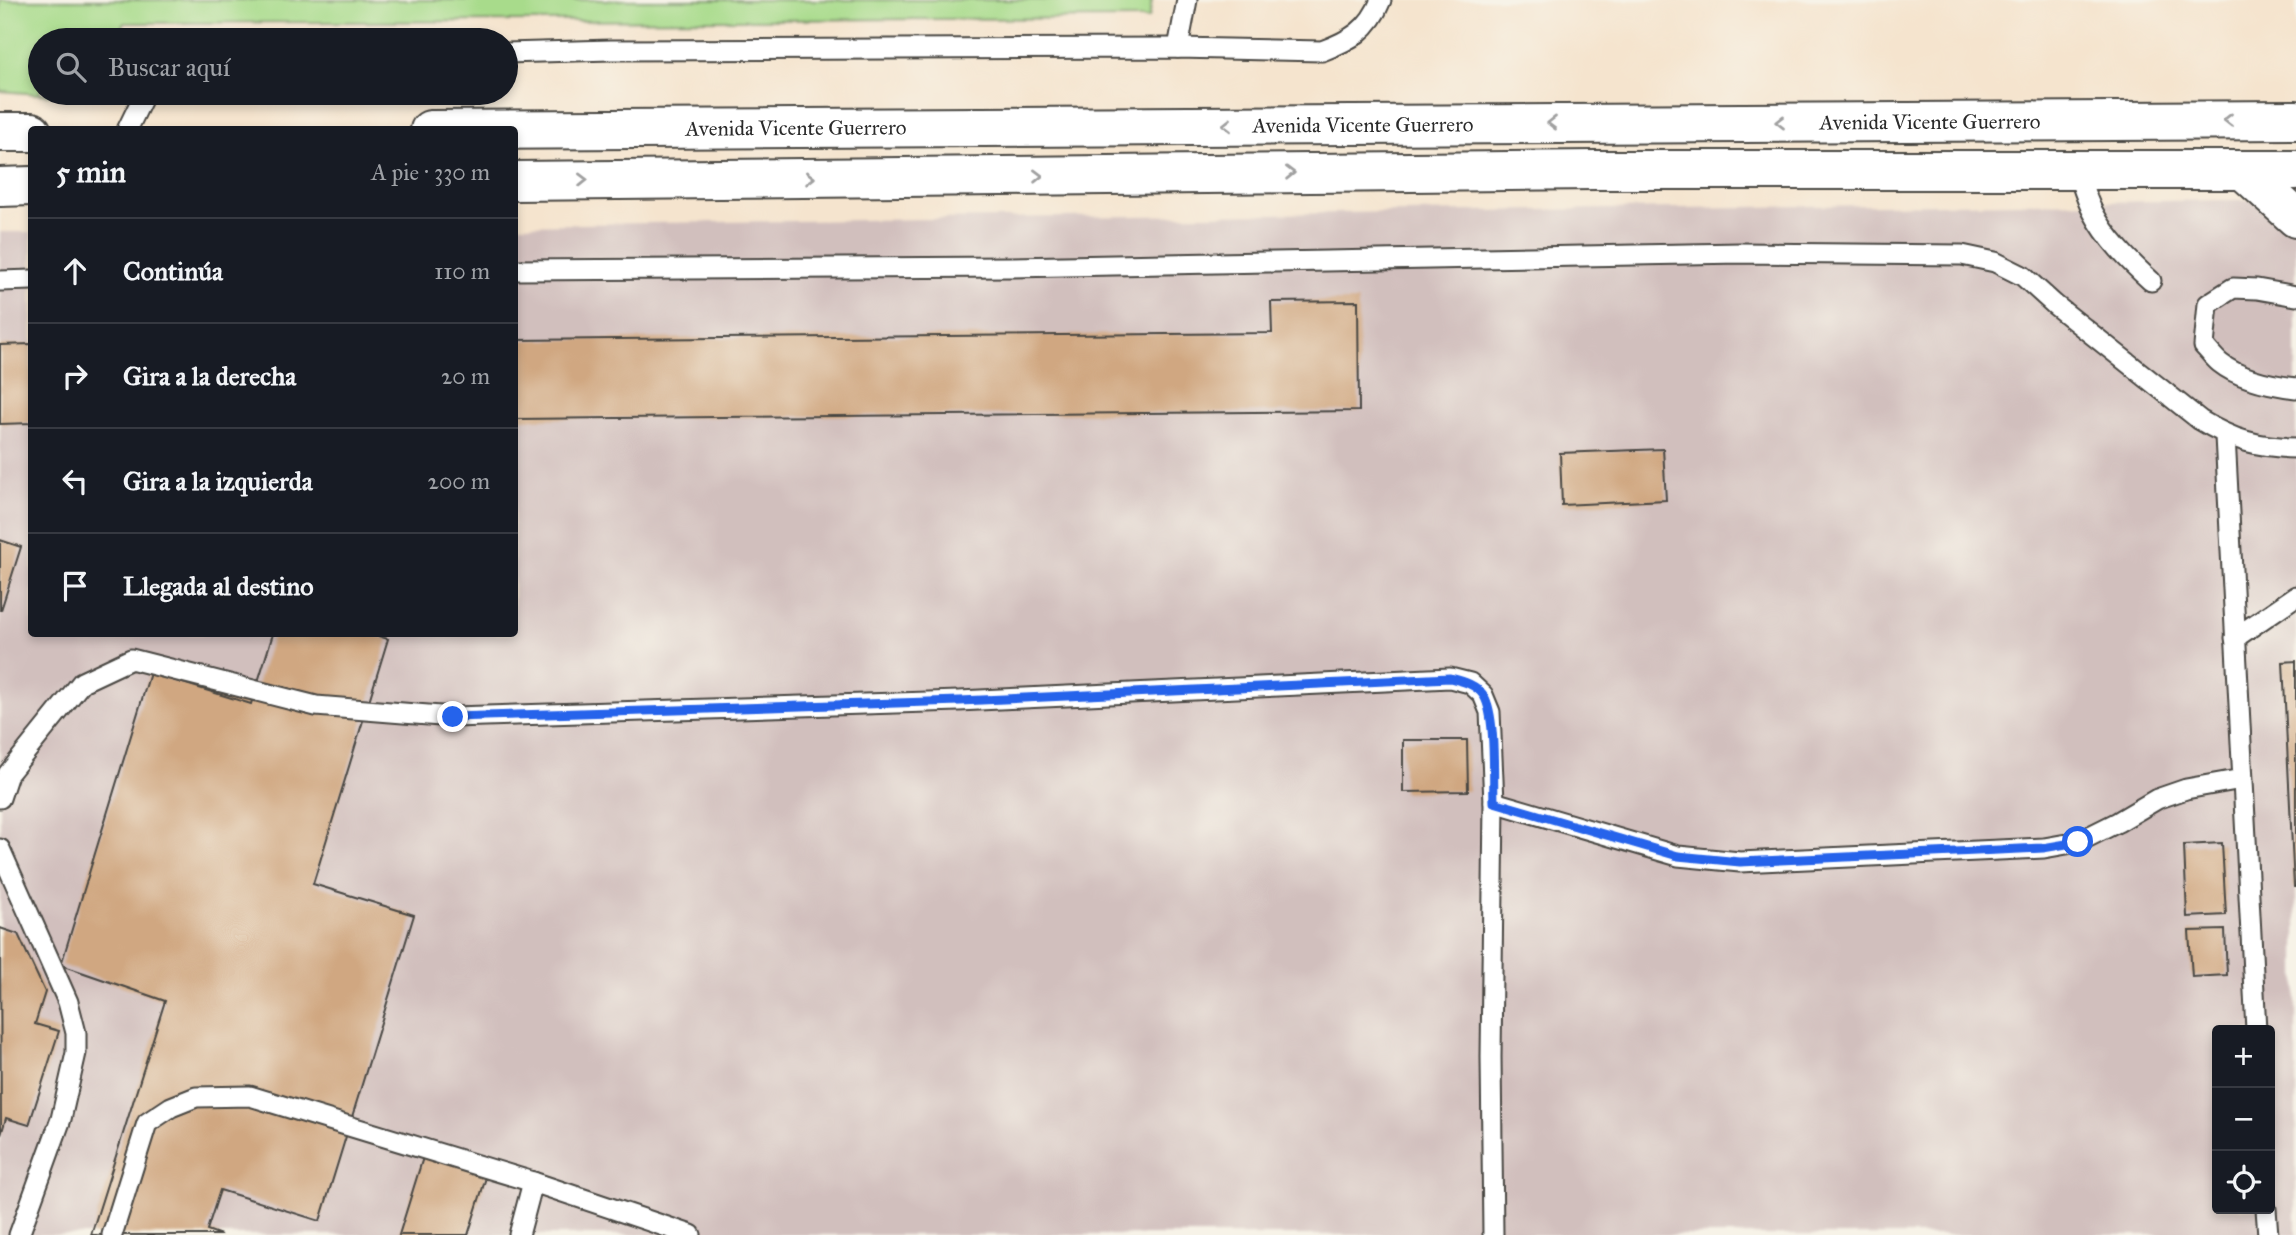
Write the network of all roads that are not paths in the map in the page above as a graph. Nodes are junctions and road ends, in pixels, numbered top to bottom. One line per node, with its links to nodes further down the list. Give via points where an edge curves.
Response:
1 (1188, 0): 3 (lane)
2 (1381, 0): 3 (lane, via 1374,17 1359,33 1322,51)
3 (1178, 48): 4 (lane)
4 (518, 53)
5 (139, 105): 7 (lane)
6 (2296, 120): 8 (main road, Avenida Vicente Guerrero, one-way to 8)
7 (129, 126)
8 (518, 130)
9 (0, 132): 10 (main road)
10 (28, 132)
11 (2077, 170): 12 (main road); 14 (main road, one-way to 11); 21 (lane, via 2092,211 2132,264)
12 (2243, 170): 13 (main road); 17 (main road)
13 (2296, 170)
14 (518, 181)
15 (28, 186): 16 (main road)
16 (0, 187)
17 (2296, 218)
18 (518, 270): 24 (lane, via 1026,267 1740,253 1962,255 1995,262 2022,275 2200,421)
19 (28, 280): 20 (lane)
20 (0, 281)
21 (2151, 281)
22 (2296, 296): 23 (lane, via 2233,288 2208,304 2204,346 2219,363 2243,376)
23 (2296, 388)
24 (2225, 436): 25 (lane); 27 (lane)
25 (2296, 448)
26 (2296, 596): 27 (lane)
27 (2235, 638): 28 (lane)
28 (2242, 779): 30 (lane, via 2157,799 2078,842 2043,848 1740,862 1678,856); 32 (lane)
29 (0, 798): 30 (lane, via 8,774 82,682 131,659 316,706 453,717 960,701 1450,678 1470,683 1483,695 1490,712)
30 (1494, 802): 39 (lane)
31 (0, 849): 35 (lane, via 68,1002 76,1033 61,1119)
32 (2256, 1025)
33 (533, 1182): 36 (lane, via 250,1096 196,1097 147,1123); 37 (lane); 38 (lane)
34 (2266, 1214): 40 (lane)
35 (19, 1235)
36 (112, 1235)
37 (519, 1235)
38 (691, 1235)
39 (1493, 1235)
40 (2268, 1235)

